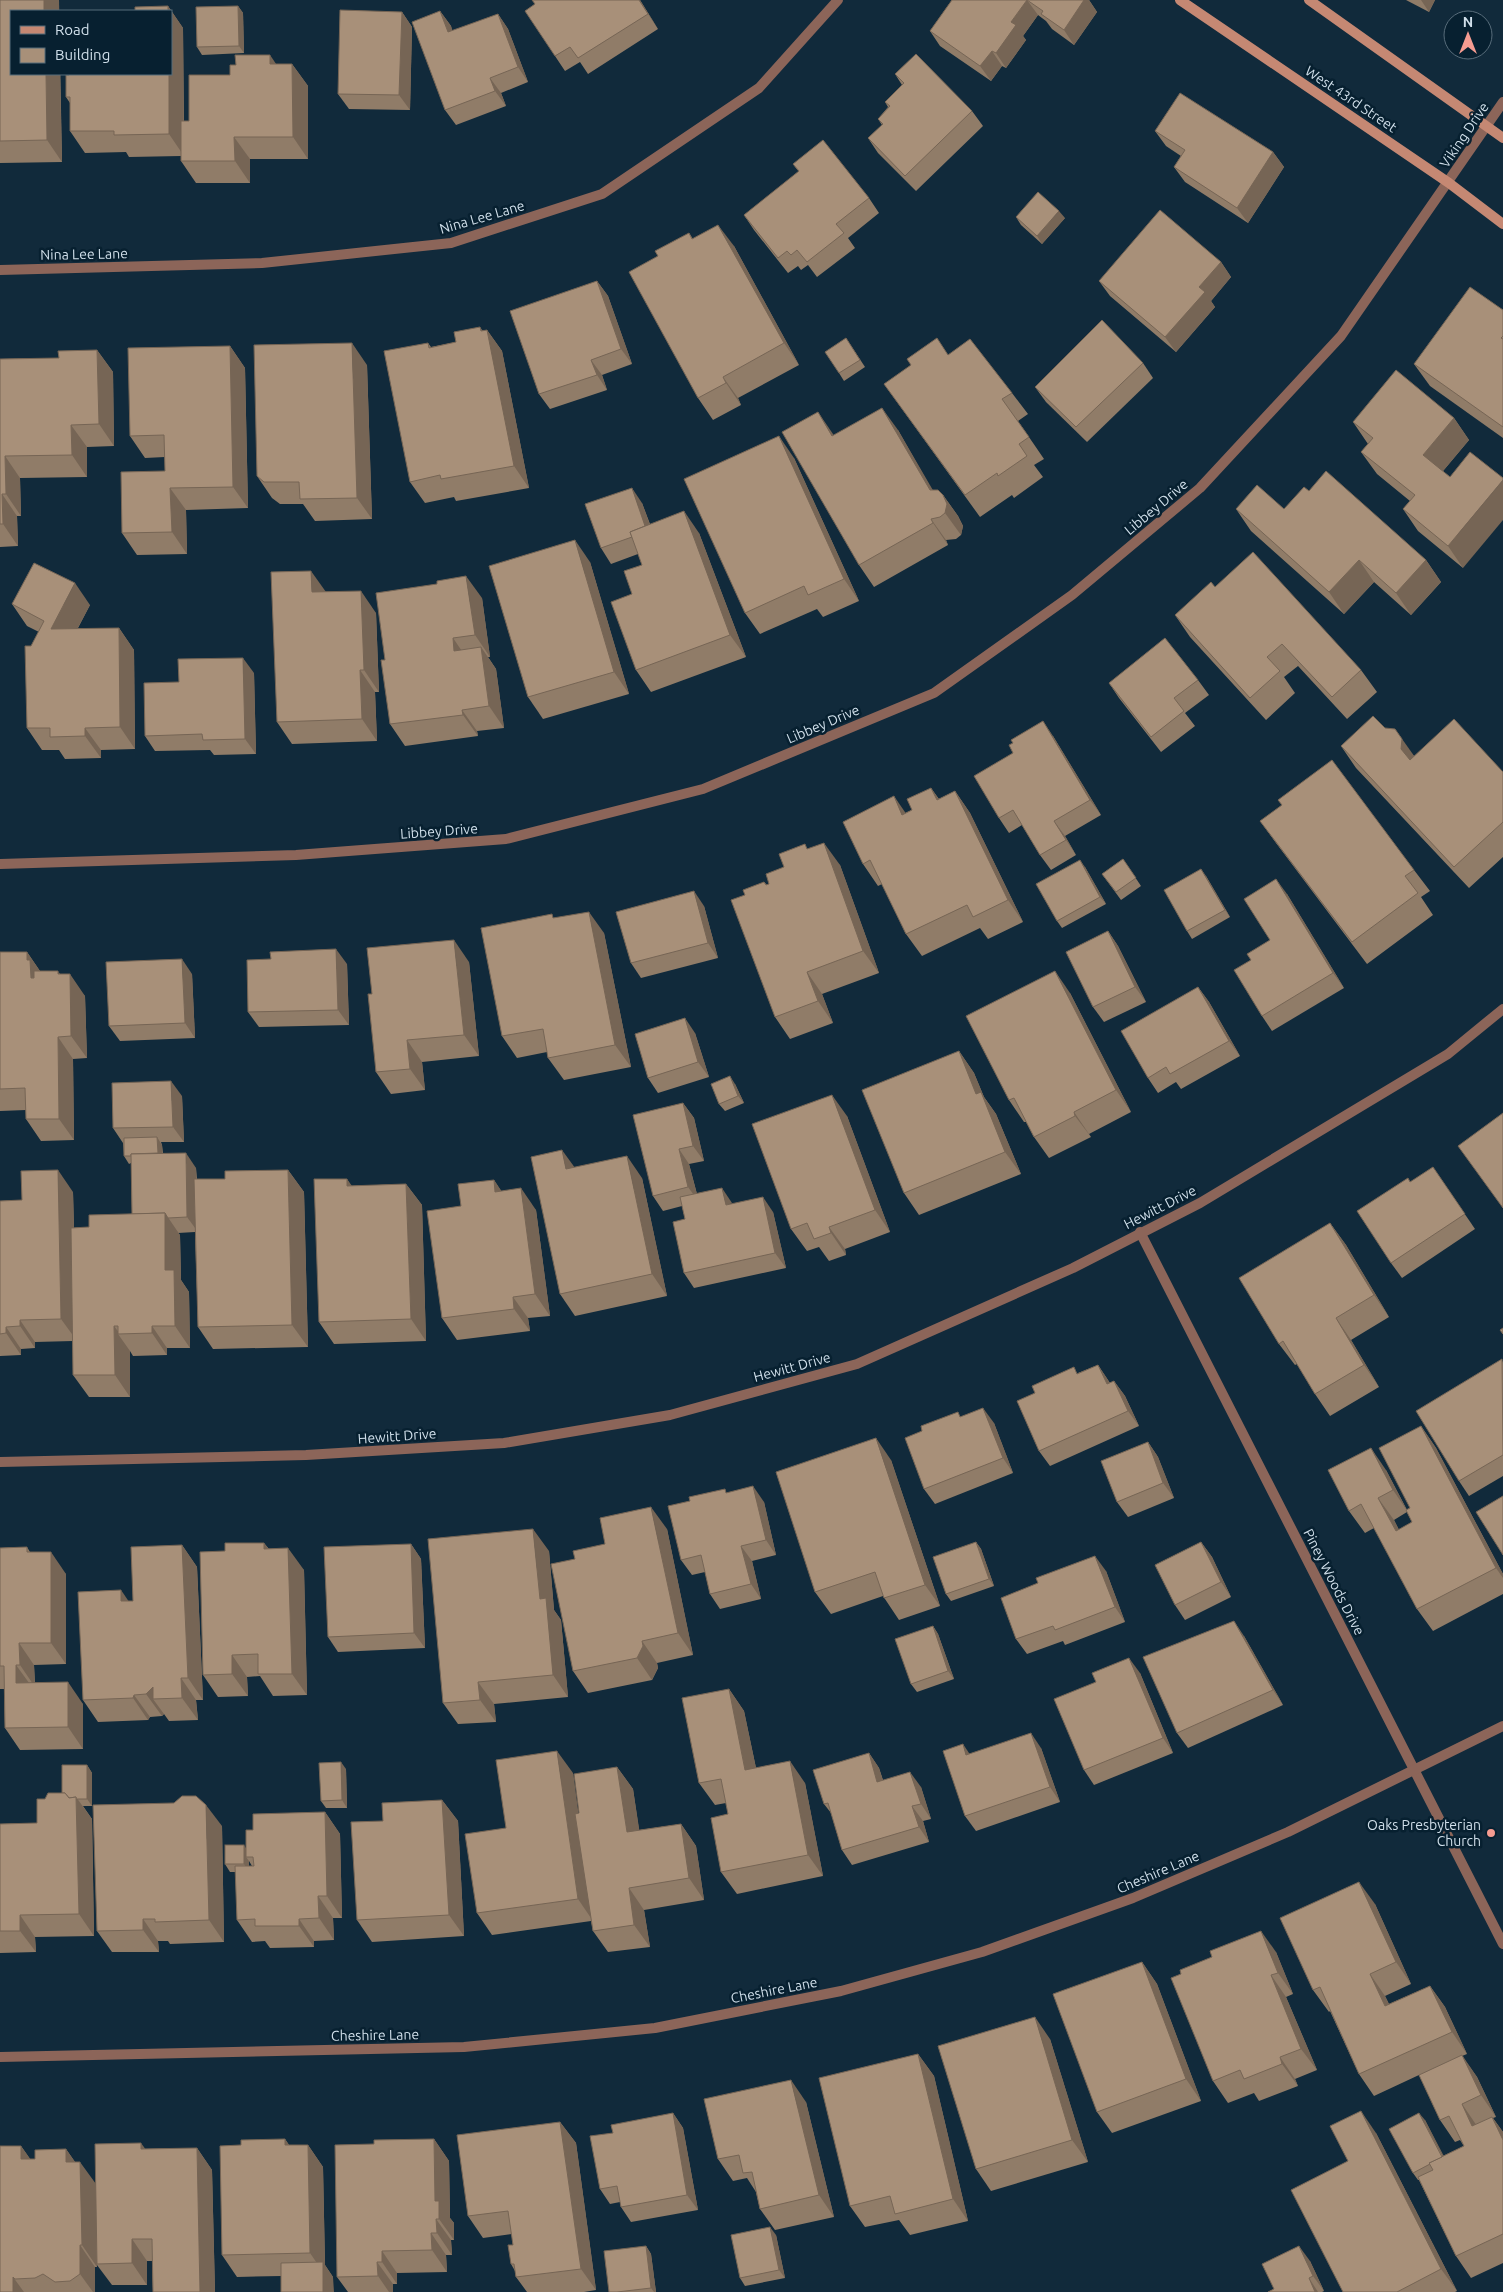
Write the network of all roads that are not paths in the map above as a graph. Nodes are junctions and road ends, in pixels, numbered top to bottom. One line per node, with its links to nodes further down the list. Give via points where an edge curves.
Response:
1 (838, 0): 9 (street, Nina Lee Lane, via 759,88 602,194 451,243 262,263)
2 (1180, 0): 7 (main road, West 43rd Street)
3 (1309, 0): 5 (main road)
4 (1503, 102): 5 (street, Viking Drive)
5 (1487, 126): 6 (main road); 7 (street, Viking Drive)
6 (1503, 138)
7 (1448, 183): 8 (main road, West 43rd Street); 10 (street, Libbey Drive, via 1341,336 1200,488 1072,595 934,693 703,789 506,839 296,855)
8 (1503, 224)
9 (0, 270)
10 (0, 864)
11 (1503, 1009): 12 (street, Hewitt Drive, via 1448,1054 1200,1203)
12 (1140, 1232): 13 (street, Hewitt Drive, via 1073,1268 857,1364 670,1415 504,1443 306,1455); 15 (street, Piney Woods Drive)
13 (0, 1462)
14 (1503, 1726): 15 (street, Cheshire Lane)
15 (1415, 1771): 16 (street, Piney Woods Drive); 17 (street, Cheshire Lane, via 1288,1832 1133,1898 982,1952 831,1993 655,2028 464,2046)
16 (1503, 1944)
17 (0, 2057)

